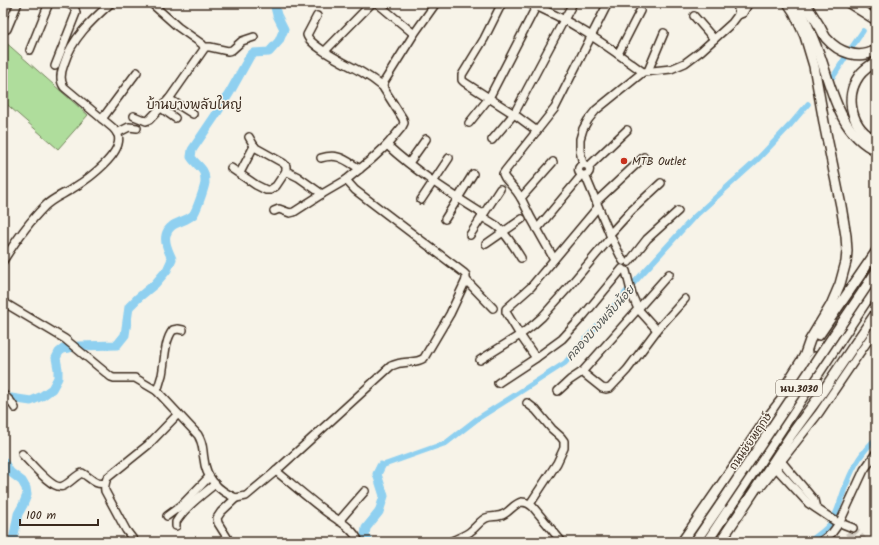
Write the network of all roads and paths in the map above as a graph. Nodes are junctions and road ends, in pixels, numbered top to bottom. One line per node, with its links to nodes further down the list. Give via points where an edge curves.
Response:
1 (18, 3): 27 (street)
2 (49, 3): 34 (street)
3 (66, 3): 39 (street, via 73,6 76,13)
4 (111, 3): 49 (street, via 76,39 65,58 61,77 64,87)
5 (151, 3): 33 (street)
6 (372, 3): 29 (street); 36 (street)
7 (436, 3): 29 (street)
8 (502, 3): 43 (street, via 462,75 464,82)
9 (528, 3): 19 (street)
10 (573, 3): 25 (street)
11 (608, 3): 30 (street)
12 (741, 3): 22 (street)
13 (748, 3): 22 (street, via 743,13)
14 (788, 3): 115 (main road, via 805,36 814,66 847,251 840,284 810,340)
15 (797, 3): 62 (main road, via 812,34 841,114 856,137)
16 (806, 3): 35 (main road, via 826,38 842,51 862,55)
17 (849, 3): 26 (main road)
18 (871, 3): 20 (main road)
19 (537, 5): 25 (street); 43 (street)
20 (876, 6)
21 (640, 11): 37 (street)
22 (738, 15): 32 (street)
23 (317, 16): 36 (street, via 307,38)
24 (694, 16): 32 (street)
25 (564, 20): 30 (street); 47 (street)
26 (876, 20)
27 (7, 28)
28 (664, 33): 40 (street)
29 (414, 34): 42 (street)
30 (592, 36): 37 (street); 54 (street, via 555,108)
31 (254, 37): 33 (street, via 242,41 230,51)
32 (714, 39): 40 (street, via 686,63 671,69)
33 (204, 46): 44 (street, via 203,52)
34 (30, 50)
35 (876, 50)
36 (325, 51): 42 (street)
37 (618, 54): 40 (street)
38 (876, 62): 59 (main road, via 859,75 851,97 855,119 866,134)
39 (55, 66)
40 (645, 71): 68 (street, via 596,110 588,120 580,139 580,151)
41 (137, 72): 49 (street)
42 (383, 87): 61 (street, via 404,123)
43 (489, 98): 47 (street); 51 (street)
44 (169, 99): 45 (street); 46 (street)
45 (161, 108): 48 (street, via 147,121); 50 (street)
46 (193, 114)
47 (514, 114): 54 (street); 58 (street)
48 (134, 116)
49 (102, 118): 55 (street)
50 (175, 118)
51 (468, 123)
52 (137, 128): 55 (street, via 129,127)
53 (627, 130): 68 (street)
54 (537, 131): 81 (street, via 504,173)
55 (117, 133): 97 (street, via 118,145 110,158 75,188 44,206)
56 (249, 137): 60 (street)
57 (426, 139): 67 (street)
58 (492, 140)
59 (876, 140)
60 (254, 146): 71 (street); 72 (street, via 283,163)
61 (390, 149): 67 (street); 70 (street)
62 (876, 150)
63 (644, 157): 83 (street)
64 (321, 158): 70 (street, via 340,157)
65 (449, 158): 76 (street)
66 (554, 162): 81 (street)
67 (409, 163): 76 (street)
68 (586, 165): 74 (street, via 580,166 579,170 580,174)
69 (231, 168): 72 (street, via 266,190 276,186)
70 (360, 169): 75 (street)
71 (241, 171)
72 (286, 171): 79 (street)
73 (473, 174): 80 (street)
74 (584, 175): 83 (street); 89 (street)
75 (346, 180): 79 (street); 102 (street, via 355,190 464,273)
76 (433, 181): 80 (street); 82 (street)
77 (661, 183): 92 (street)
78 (500, 188): 86 (street)
79 (322, 194): 84 (street, via 294,212 279,209)
80 (458, 198): 86 (street); 87 (street)
81 (521, 198): 89 (street)
82 (421, 200)
83 (598, 204): 92 (street); 96 (street)
84 (274, 211)
85 (678, 211): 98 (street)
86 (483, 215): 90 (street); 91 (street)
87 (445, 219)
88 (522, 219): 90 (street)
89 (537, 229): 96 (street)
90 (504, 233): 93 (street); 95 (street)
91 (470, 235)
92 (610, 235): 98 (street); 114 (street, via 553,306)
93 (486, 244)
94 (876, 252): 115 (main road)
95 (521, 258)
96 (554, 259): 114 (street, via 526,293 506,309)
97 (3, 261)
98 (626, 261): 99 (street, via 630,268)
99 (624, 270): 109 (street); 116 (street, via 571,330)
100 (876, 273): 105 (main road, bridge); 139 (main road, ถนนชัยพฤกษ์ / นบ.3030, bridge)
101 (669, 274): 109 (street)
102 (466, 280): 108 (street); 132 (street, via 450,314 424,358 392,366)
103 (876, 286): 139 (main road, ถนนชัยพฤกษ์ / นบ.3030)
104 (876, 290): 105 (main road)
105 (866, 296): 126 (main road); 127 (main road)
106 (685, 299): 113 (street)
107 (3, 302): 120 (street, via 65,339 111,377 135,378)
108 (493, 308)
109 (638, 309): 113 (street); 118 (street)
110 (876, 313): 127 (main road)
111 (876, 329): 130 (street, via 819,413)
112 (183, 330): 120 (street, via 173,330 167,341)
113 (657, 330): 118 (street, via 610,388 602,388)
114 (520, 334): 116 (street); 117 (street)
115 (804, 357): 126 (main road)
116 (536, 358): 119 (street)
117 (480, 360)
118 (582, 372): 121 (street)
119 (498, 383)
120 (157, 391): 125 (street)
121 (558, 391)
122 (3, 394): 124 (street)
123 (527, 403): 138 (street, via 564,441 564,448 557,463)
124 (13, 405)
125 (178, 414): 133 (street, via 202,442 205,469); 134 (street, via 148,445)
126 (766, 420): 152 (main road)
127 (791, 435): 140 (main road)
128 (22, 454): 134 (street, via 55,486 64,486 82,473 96,483)
129 (875, 458): 144 (street, via 864,470)
130 (781, 461): 131 (street); 141 (street, via 814,500)
131 (776, 468): 140 (street); 141 (street, via 808,503)
132 (276, 471): 137 (street, via 246,496); 143 (street)
133 (209, 477): 135 (street); 142 (street)
134 (104, 483): 147 (street, via 105,491)
135 (215, 484): 137 (street); 145 (street, via 182,514 176,521)
136 (365, 491): 143 (street)
137 (236, 498): 148 (street, via 217,518)
138 (530, 504): 150 (street, via 521,502 503,515 488,517 468,534); 151 (street)
139 (725, 507): 153 (main road, ถนนชัยพฤกษ์ / นบ.3030); 154 (main road, ถนนชัยพฤกษ์ / นบ.3030)
140 (743, 508): 155 (main road)
141 (816, 508): 144 (street)
142 (167, 516)
143 (339, 521): 149 (street, via 355,533)
144 (840, 522): 146 (street); 156 (street, via 832,533)
145 (176, 526)
146 (850, 530)
147 (135, 542)
148 (230, 542)
149 (359, 542)
150 (450, 542)
151 (562, 542)
152 (682, 542)
153 (695, 542)
154 (707, 542)
155 (720, 542)
156 (820, 542)

